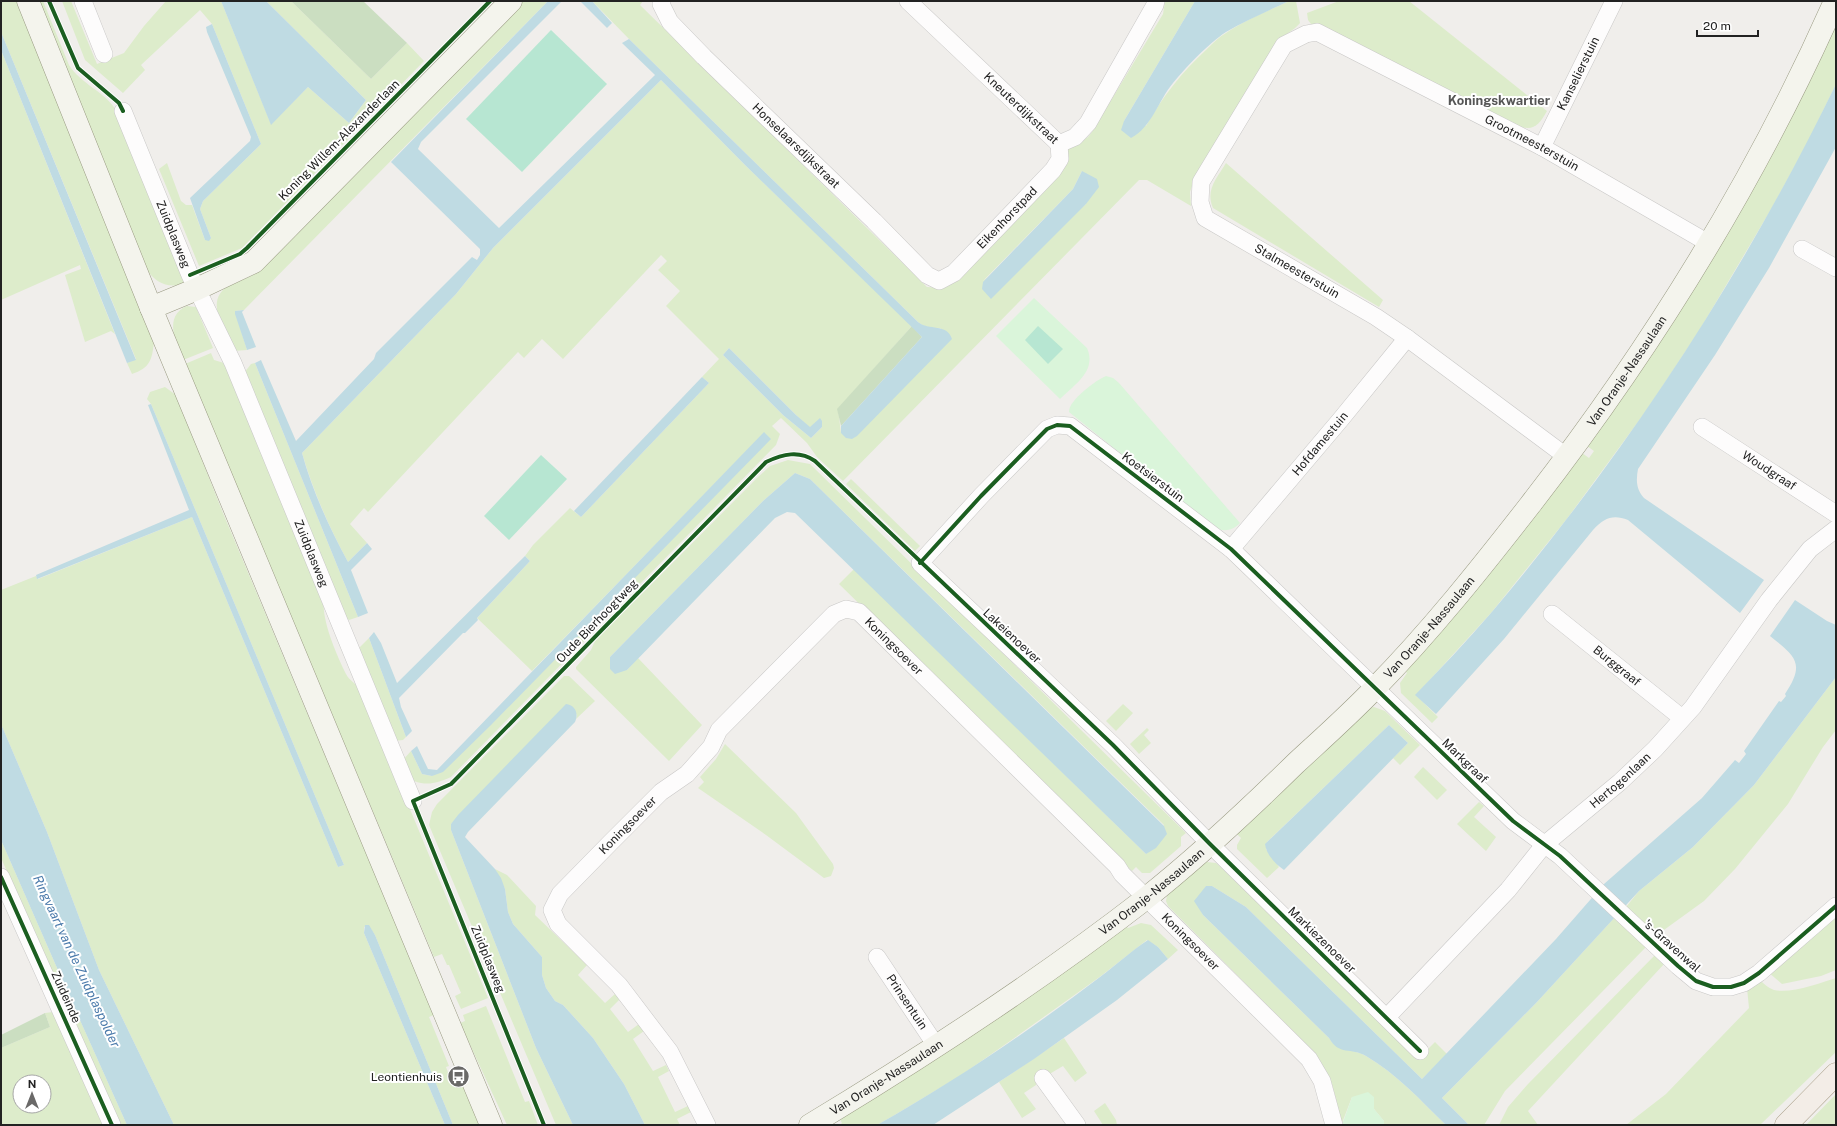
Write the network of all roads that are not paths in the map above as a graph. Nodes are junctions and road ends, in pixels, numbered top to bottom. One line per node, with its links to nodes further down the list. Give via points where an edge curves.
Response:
1 (28, 1): 19 (street)
2 (83, 1): 10 (street)
3 (511, 1): 18 (street, Koning Willem-Alexanderlaan, via 257,259 244,268)
4 (908, 1): 12 (street, Kneuterdijkstraat)
5 (1156, 1): 12 (street, Kneuterdijkstraat, via 1088,123 1075,137)
6 (1614, 1): 13 (street, Kanselierstuin)
7 (1835, 1): 14 (street, Van Oranje-Nassaulaan, via 1771,132)
8 (662, 2): 17 (street, Honselaarsdijkstraat, via 670,22 704,57 927,276)
9 (1306, 34): 13 (street, Grootmeesterstuin, via 1317,32); 20 (street, Stalmeesterstuin, via 1284,45 1201,182 1200,202 1204,218 1338,293)
10 (104, 54)
11 (123, 111): 18 (street, Zuidplasweg)
12 (1059, 144): 17 (street, Eikenhorstpad, via 1060,159 1054,170 954,273)
13 (1542, 147): 14 (street, Grootmeesterstuin)
14 (1710, 244): 22 (street, Van Oranje-Nassaulaan, via 1632,366)
15 (1802, 249): 16 (street)
16 (1836, 268)
17 (939, 281)
18 (197, 289): 19 (street, Koning Willem-Alexanderlaan); 30 (street, Zuidplasweg, via 233,363)
19 (151, 308): 43 (street)
20 (1407, 338): 22 (street, Stalmeesterstuin); 25 (street, Hofdamestuin)
21 (1702, 427): 23 (street, Woudgraaf)
22 (1567, 457): 28 (street, Van Oranje-Nassaulaan, via 1465,587)
23 (1836, 514)
24 (1836, 529): 29 (street, Hertogenlaan, via 1810,549)
25 (1231, 549): 26 (street, Koetsierstuin, via 1070,426 1057,424 1041,435); 28 (street, Koetsierstuin)
26 (920, 563): 31 (street, Lakeienoever, via 1113,745)
27 (1552, 614): 29 (street, Burggraaf)
28 (1375, 688): 31 (street, Van Oranje-Nassaulaan); 32 (street, Markgraaf, via 1513,822)
29 (1682, 718): 32 (street, Hertogenlaan, via 1655,749 1620,782)
30 (414, 801)
31 (1210, 844): 34 (street, Van Oranje-Nassaulaan); 37 (street, Markiezenoever)
32 (1544, 845): 35 (street, 's-Gravenwal, via 1560,856 1696,981 1713,987 1731,988 1744,983); 37 (street, Hertogenlaan, via 1503,896)
33 (1, 876): 42 (street, Zuideinde)
34 (1147, 897): 38 (street, Van Oranje-Nassaulaan, via 1040,976); 44 (street, Koningsoever, via 859,612 852,609 840,610 719,730 711,747 687,774 660,792 560,894 552,910 558,924 619,985 670,1052); 47 (street, Koningsoever, via 1309,1059 1322,1081)
35 (1836, 906)
36 (877, 957): 38 (street, Prinsentuin)
37 (1387, 1017): 39 (street, Markiezenoever)
38 (937, 1047): 45 (street, Van Oranje-Nassaulaan)
39 (1420, 1051)
40 (1836, 1074): 48 (main road)
41 (1043, 1078): 46 (street)
42 (112, 1125)
43 (491, 1125)
44 (707, 1125)
45 (811, 1125)
46 (1077, 1125)
47 (1334, 1125)
48 (1786, 1125)

